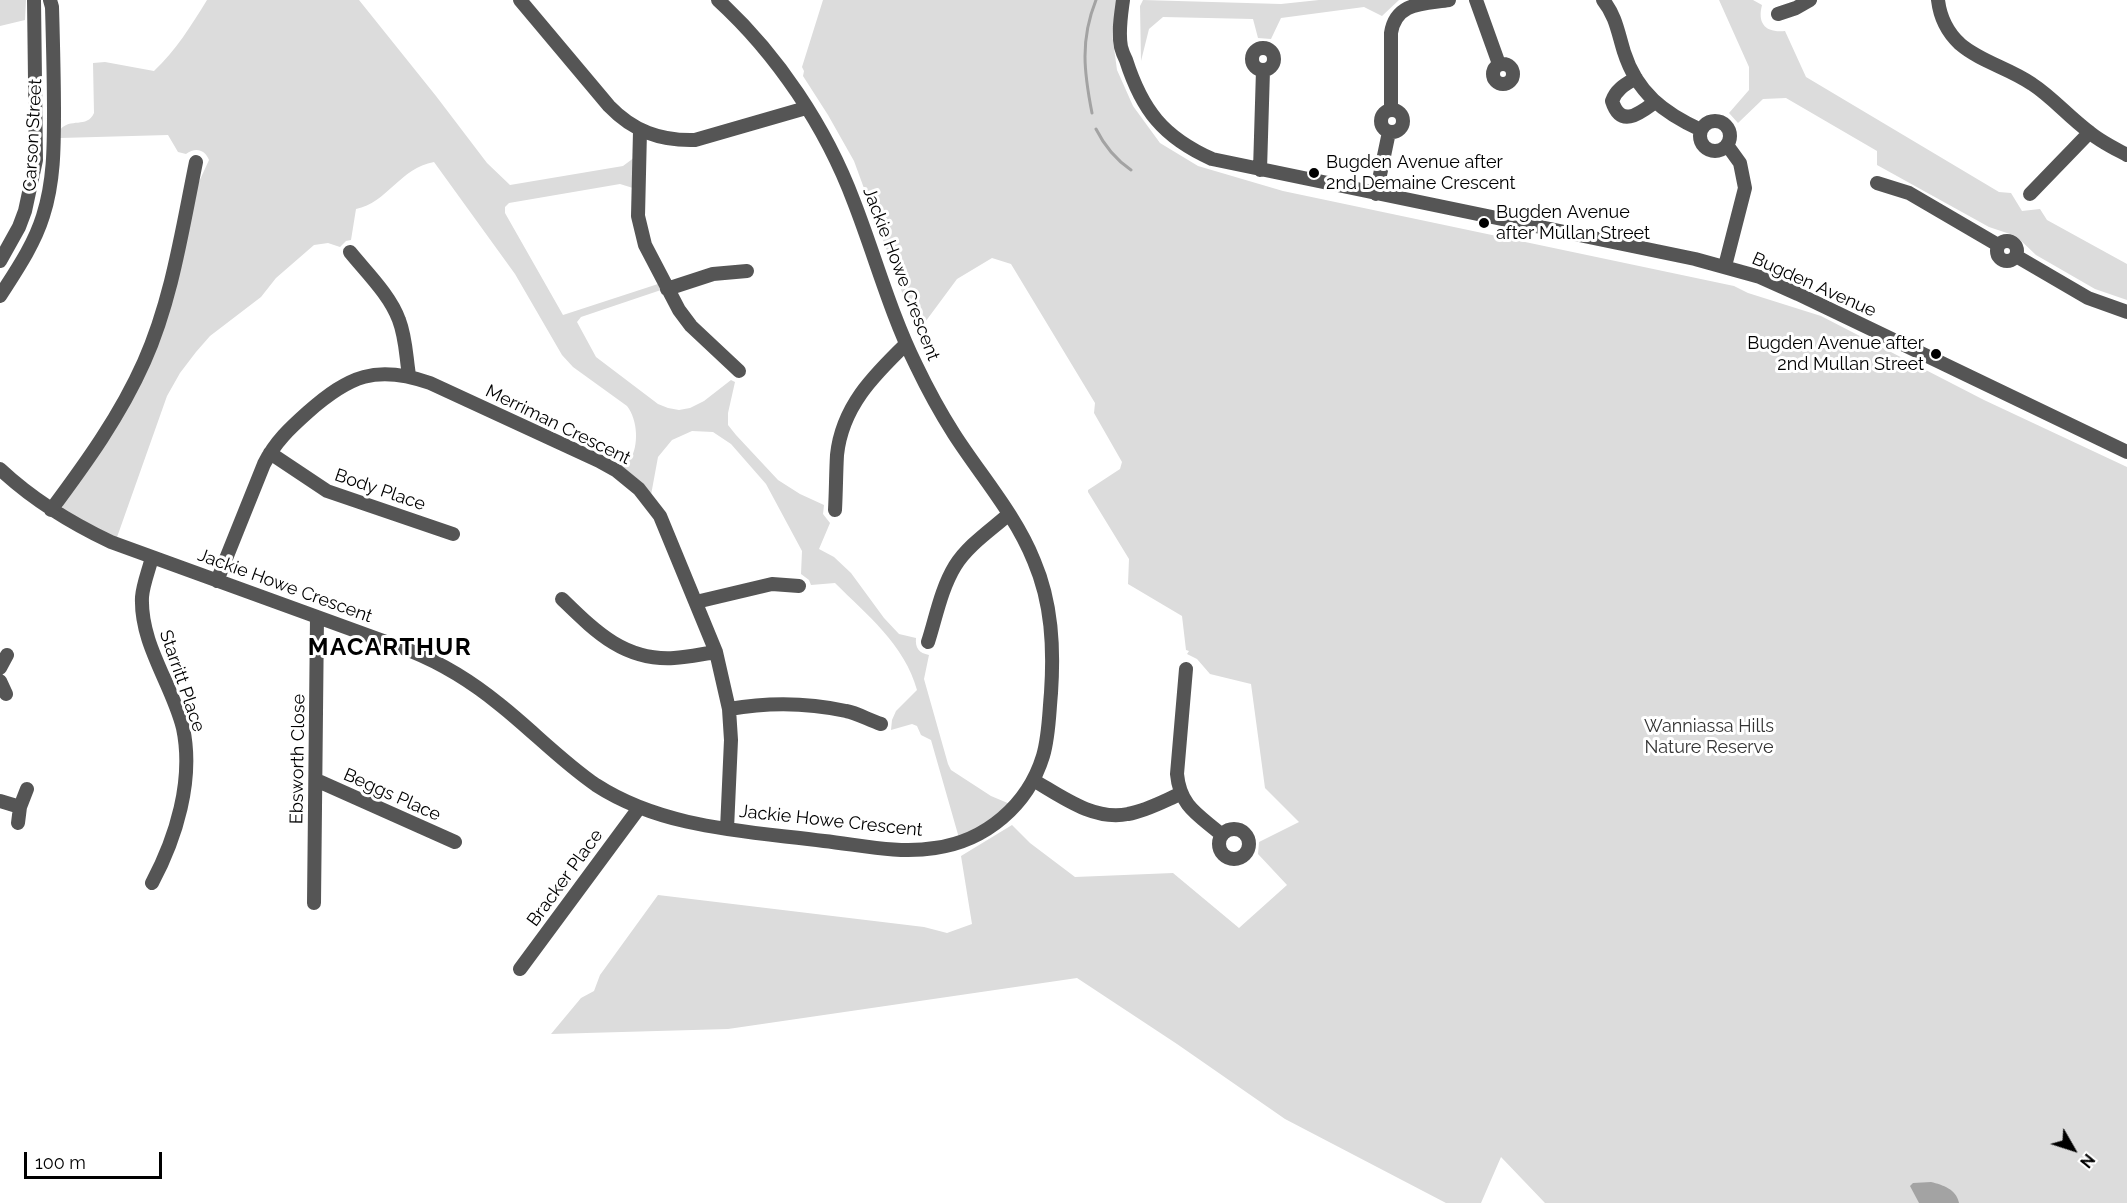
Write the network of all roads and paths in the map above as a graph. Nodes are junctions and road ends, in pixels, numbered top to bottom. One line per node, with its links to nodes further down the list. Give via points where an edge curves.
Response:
1 (520, 0): 20 (street, via 609,106)
2 (718, 0): 18 (street, Jackie Howe Crescent, via 768,54)
3 (1123, 0): 13 (street, Bugden Avenue, via 1121,46)
4 (1129, 0): 13 (street, Bugden Avenue)
5 (1449, 0): 27 (street, via 1405,9 1392,23 1391,110 1380,120 1382,128 1389,132)
6 (1476, 0): 14 (street)
7 (1603, 0): 16 (street, via 1617,23)
8 (1810, 0): 12 (street)
9 (1938, 0): 21 (street, via 1946,26 1961,44 2034,85)
10 (33, 2): 30 (street, Carson Street, via 35,168 26,211)
11 (52, 2): 34 (street, Carson Street, via 51,184 34,239)
12 (1778, 14)
13 (1126, 61): 25 (street, Bugden Avenue, via 1137,92 1172,136 1212,159)
14 (1499, 64)
15 (1263, 70): 25 (street)
16 (1636, 78): 17 (street); 17 (street, via 1614,96 1617,112 1632,117)
17 (1655, 102): 19 (street, via 1677,119)
18 (806, 108): 20 (street, via 695,140 677,141); 36 (street, Jackie Howe Crescent, via 853,199)
19 (1701, 130): 22 (street, via 1701,142 1710,150); 22 (street, via 1710,122 1722,123 1729,133)
20 (640, 131): 33 (street, via 639,226)
21 (2089, 133): 23 (street); 28 (street)
22 (1727, 145): 31 (street, via 1743,169 1745,188)
23 (2127, 154)
24 (196, 162): 42 (street, via 173,276 151,347 113,422)
25 (1260, 170): 27 (street, Bugden Avenue)
26 (1877, 183): 35 (street, via 1910,193 1998,245 1997,253 2002,260 2010,261 2016,256 2088,298)
27 (1376, 194): 31 (street, Bugden Avenue)
28 (2030, 194)
29 (350, 252): 38 (street, via 399,319)
30 (0, 261)
31 (1725, 266): 39 (street, Bugden Avenue, via 1798,294)
32 (747, 271): 33 (street, via 713,274)
33 (667, 289): 37 (street, via 690,326)
34 (0, 296)
35 (2127, 312)
36 (906, 344): 43 (street, via 863,388 846,419 837,453); 44 (street, Jackie Howe Crescent, via 954,433)
37 (739, 371)
38 (409, 375): 40 (street, Merriman Crescent, via 377,374 340,386 290,428); 50 (street, Merriman Crescent, via 626,477 660,516)
39 (2127, 452)
40 (270, 453): 45 (street, Body Place, via 327,492); 47 (street, Merriman Crescent)
41 (2, 477): 42 (street, Jackie Howe Crescent)
42 (51, 510): 46 (street, Jackie Howe Crescent, via 111,542)
43 (835, 510)
44 (1009, 514): 52 (street, via 956,564); 60 (street, Jackie Howe Crescent, via 1035,562 1049,612 1052,641 1048,732)
45 (453, 534)
46 (152, 557): 47 (street, Jackie Howe Crescent); 70 (street, Starritt Place, via 143,589 142,615 180,718 187,763 168,852)
47 (218, 581): 51 (street, Jackie Howe Crescent)
48 (799, 586): 50 (street, via 772,584)
49 (562, 599): 53 (street, via 604,638 638,654 674,658)
50 (696, 602): 53 (street, Merriman Crescent)
51 (317, 617): 59 (street, Ebsworth Close); 65 (street, Jackie Howe Crescent, via 442,665 497,702 593,783)
52 (928, 642)
53 (716, 652): 57 (street, Merriman Crescent)
54 (1186, 669): 62 (street, via 1177,774)
55 (0, 681): 56 (street)
56 (6, 694)
57 (729, 709): 58 (street, via 786,703 847,711); 67 (street, Merriman Crescent)
58 (881, 724)
59 (315, 780): 69 (street, Beggs Place); 71 (street, Ebsworth Close)
60 (1033, 780): 62 (street, via 1103,815 1134,813); 67 (street, Jackie Howe Crescent, via 1014,807 989,828 970,839 936,848 900,850)
61 (27, 789): 64 (street)
62 (1180, 794): 68 (street)
63 (0, 801): 64 (street)
64 (20, 807): 66 (street)
65 (639, 808): 67 (street, Jackie Howe Crescent); 72 (street, Bracker Place)
66 (18, 823)
67 (727, 829)
68 (1222, 835)
69 (455, 842)
70 (152, 884)
71 (314, 903)
72 (520, 969)

